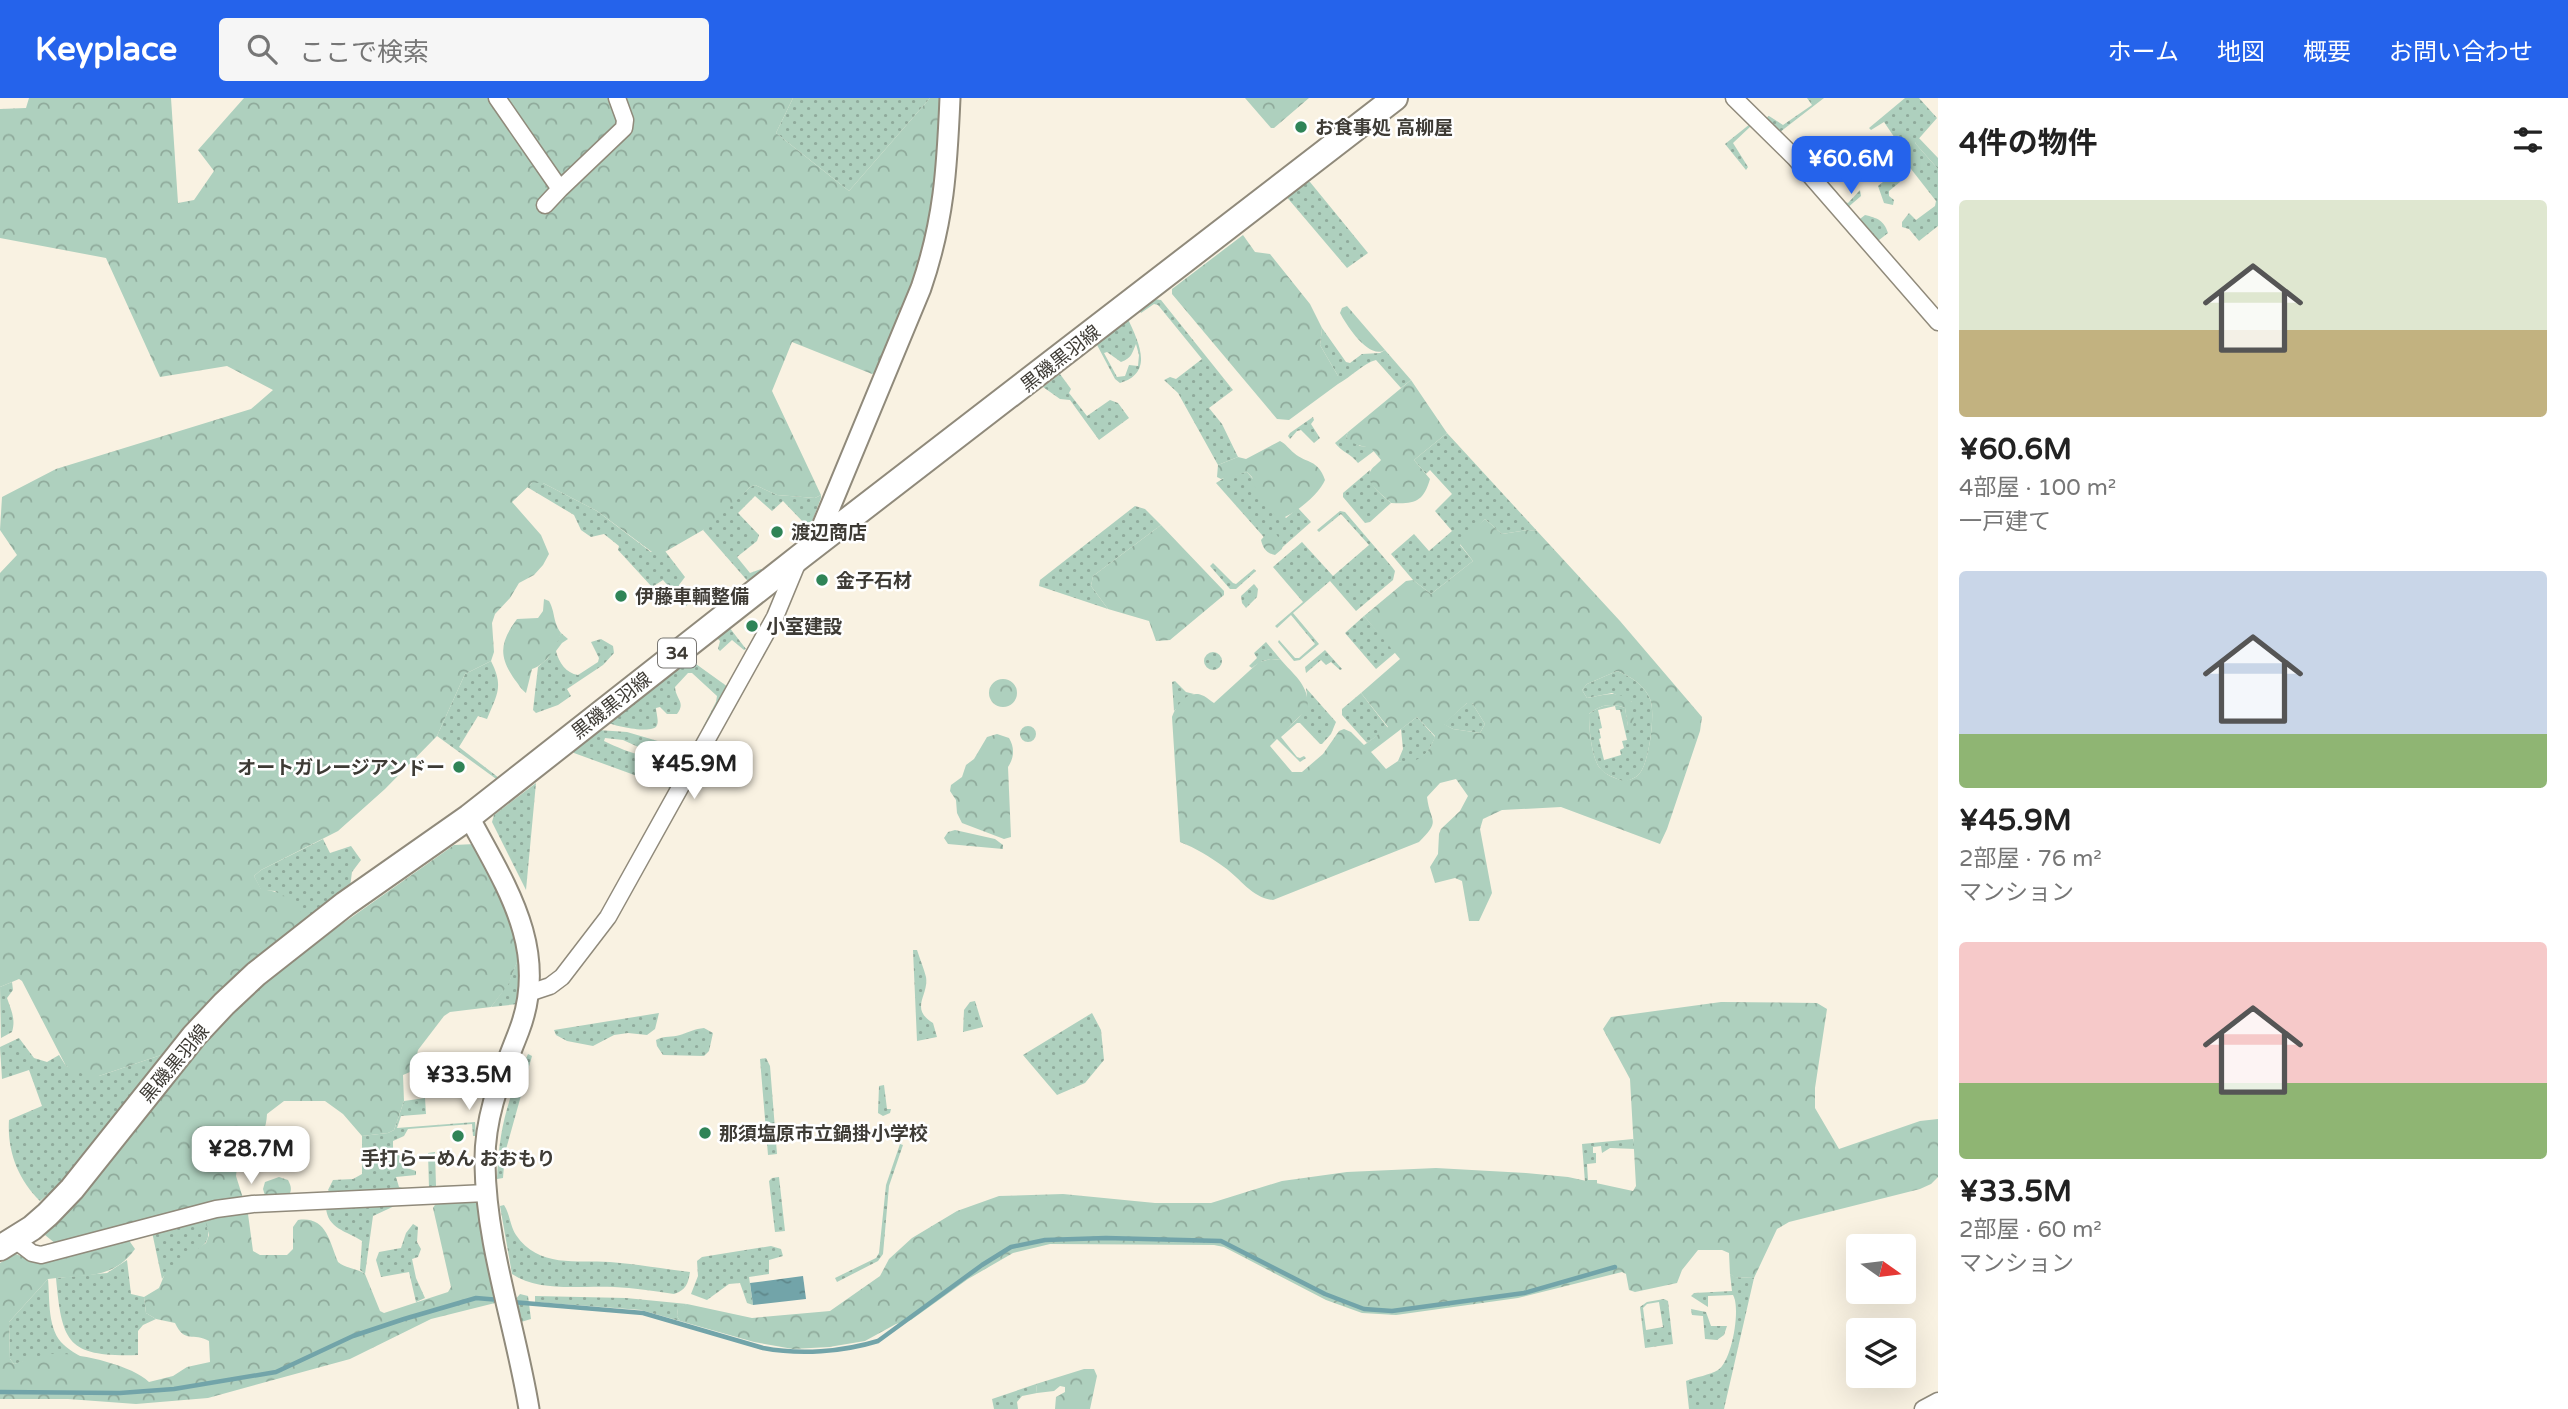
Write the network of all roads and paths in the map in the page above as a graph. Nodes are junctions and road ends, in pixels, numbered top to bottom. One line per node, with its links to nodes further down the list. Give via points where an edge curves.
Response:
1 (497, 98): 6 (street)
2 (617, 98): 6 (street, via 624,128)
3 (950, 98): 9 (street, via 943,206 934,250)
4 (1395, 98): 9 (main road, 黒磯黒羽線 / 34)
5 (1734, 98): 8 (street, via 1795,158)
6 (560, 190): 7 (street)
7 (545, 205)
8 (1938, 322)
9 (807, 551): 10 (main road, 黒磯黒羽線 / 34); 11 (street, via 608,917 562,977)
10 (469, 817): 11 (street, via 519,915 527,947); 13 (main road, 黒磯黒羽線 / 34, via 345,904 256,974 194,1036 72,1189)
11 (529, 993): 12 (street, via 490,1110 485,1135)
12 (486, 1193): 13 (street, via 216,1209 41,1255); 15 (street)
13 (8, 1244)
14 (1938, 1401): 16 (street)
15 (529, 1409)
16 (1923, 1409)

